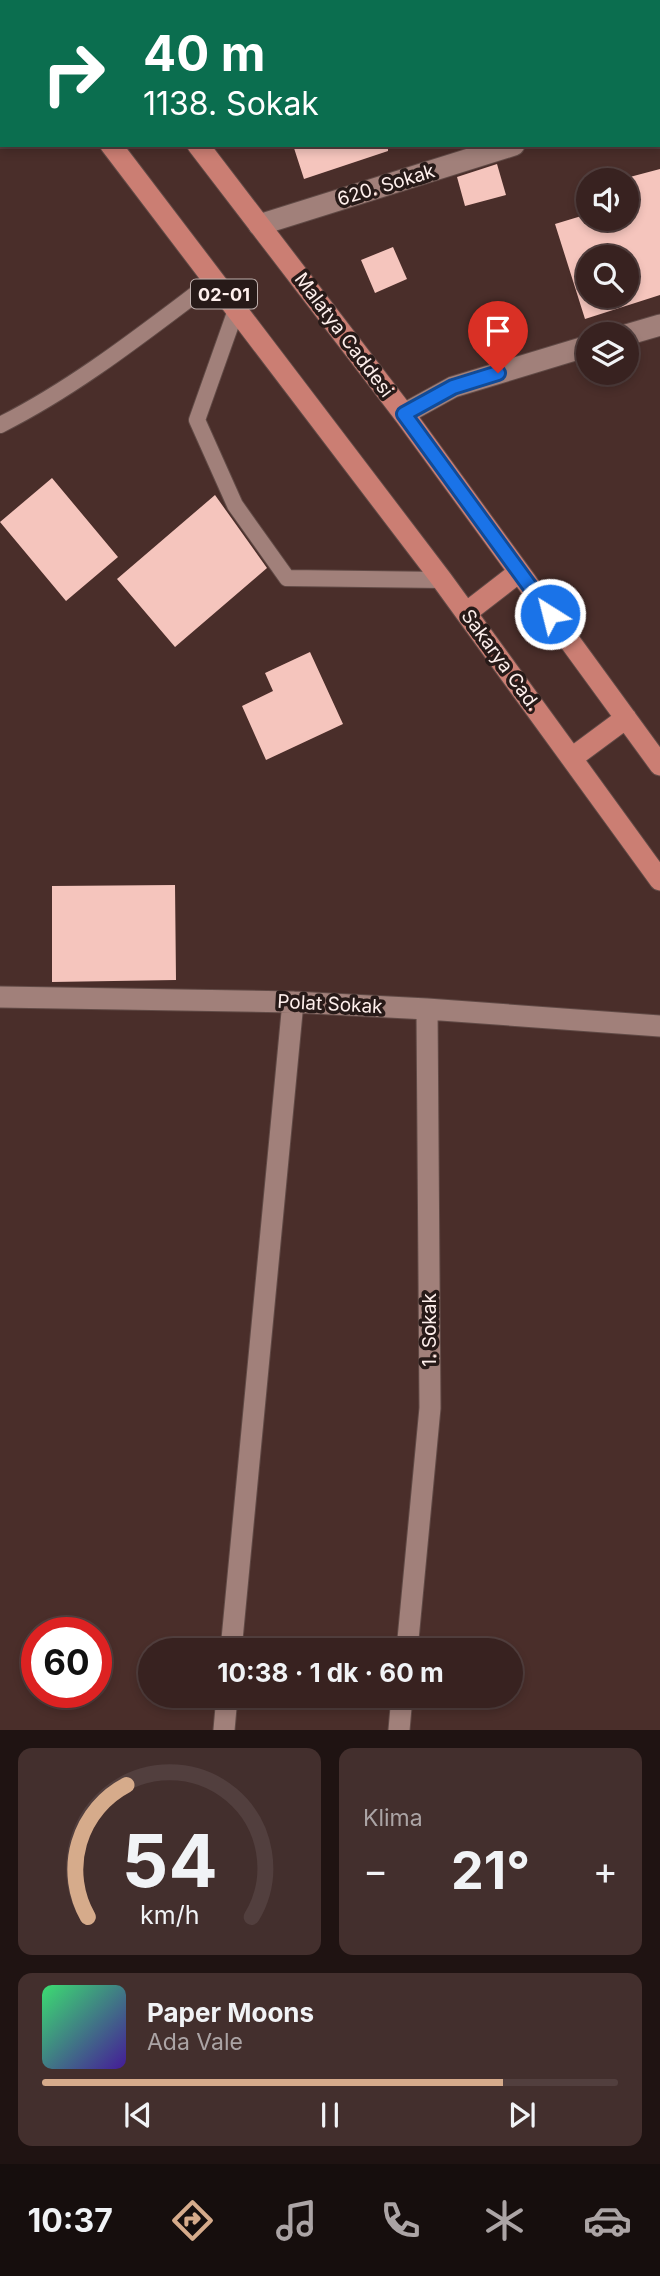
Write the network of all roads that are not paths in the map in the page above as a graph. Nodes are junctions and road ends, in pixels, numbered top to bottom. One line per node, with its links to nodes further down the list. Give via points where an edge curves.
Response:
1 (112, 147): 5 (main road, 02-01)
2 (200, 147): 4 (main road, Malatya Caddesi)
3 (508, 147): 4 (street, 620. Sokak)
4 (259, 225): 10 (main road, Malatya Caddesi)
5 (213, 281): 6 (main road, 02-01); 11 (lane, via 79,378)
6 (236, 310): 13 (main road, Sakarya Cad. / 02-01); 13 (lane, via 197,420 235,505 287,578)
7 (660, 325): 8 (street)
8 (639, 331)
9 (576, 350): 10 (street, via 453,387)
10 (404, 414): 12 (main road, Malatya Caddesi)
11 (0, 425)
12 (519, 572): 14 (main road); 15 (main road, Malatya Caddesi)
13 (442, 580): 14 (main road, Sakarya Cad. / 02-01)
14 (466, 612): 16 (main road, Sakarya Cad. / 02-01)
15 (626, 718): 16 (main road); 17 (main road, Malatya Caddesi)
16 (572, 758): 18 (main road, Sakarya Cad. / 02-01)
17 (660, 765)
18 (660, 880)
19 (0, 997): 20 (street, Polat Sokak)
20 (293, 1002): 21 (street, Polat Sokak); 23 (street)
21 (427, 1009): 22 (street, Polat Sokak); 24 (street, 1. Sokak, via 430,1408)
22 (660, 1026)
23 (232, 1638)
24 (408, 1638)
25 (226, 1708): 27 (street)
26 (401, 1708): 28 (street)
27 (224, 1730)
28 (399, 1730)

